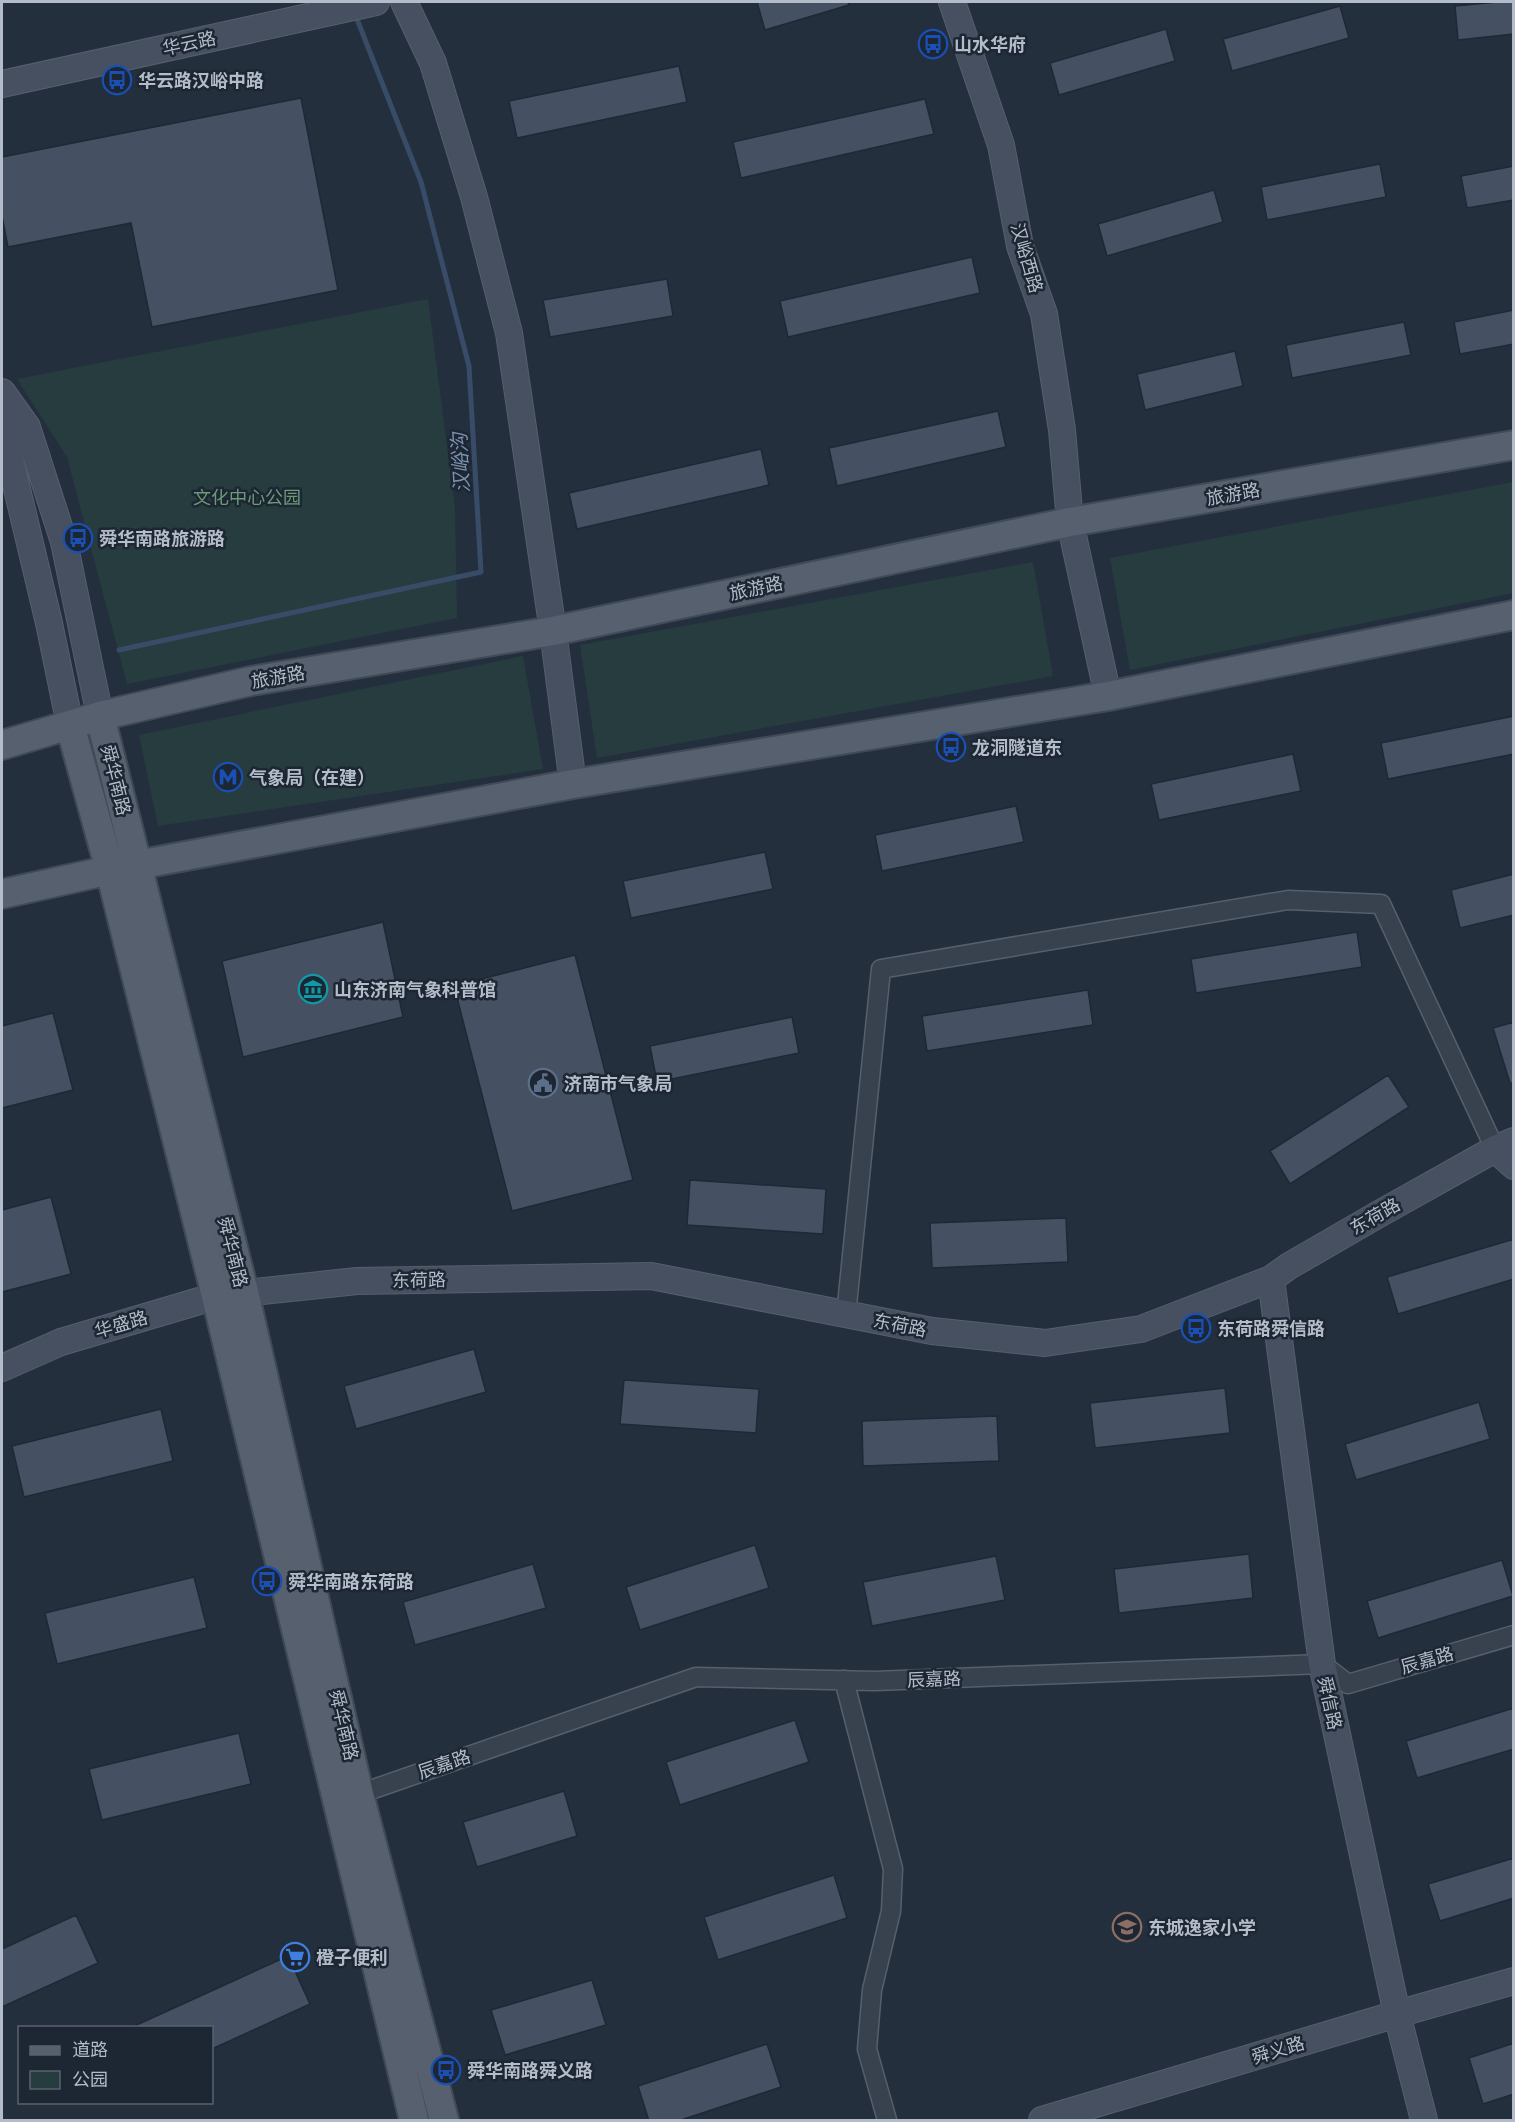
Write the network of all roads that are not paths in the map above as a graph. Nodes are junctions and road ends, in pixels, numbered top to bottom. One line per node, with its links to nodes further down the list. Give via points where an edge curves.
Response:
1 (404, 2): 10 (street, via 433,63 474,197 509,333)
2 (952, 2): 8 (street, 汉峪西路, via 1001,146 1020,246 1044,315 1062,430)
3 (360, 5): 4 (street, 华云路)
4 (2, 84)
5 (2, 392): 12 (street, 舜华南路, via 27,427 64,542)
6 (2, 426): 13 (street, 舜华南路)
7 (1514, 445): 8 (main road, 旅游路)
8 (1070, 522): 10 (main road, 旅游路); 11 (street, 汉峪西路)
9 (1514, 615): 11 (main road)
10 (553, 631): 12 (main road, 旅游路, via 251,681); 15 (street)
11 (1108, 696): 15 (main road)
12 (100, 716): 13 (main road, 旅游路); 16 (main road, 舜华南路)
13 (70, 725): 14 (main road, 旅游路); 17 (main road, 舜华南路)
14 (2, 745)
15 (573, 784): 16 (main road)
16 (138, 866): 17 (main road); 22 (main road, 舜华南路)
17 (110, 870): 18 (main road); 22 (main road, 舜华南路)
18 (2, 894)
19 (1504, 1145): 20 (street); 21 (street, 东荷路); 23 (street, via 1380,904 1288,900 881,969)
20 (1514, 1166)
21 (1271, 1279): 23 (street, 东荷路, via 1141,1329 1045,1343 932,1331); 26 (street, 舜信路)
22 (230, 1294): 23 (street, 东荷路, via 357,1281 651,1276); 24 (street, 华盛路, via 61,1342); 28 (main road, 舜华南路); 31 (main road, 舜华南路)
23 (846, 1314)
24 (2, 1368)
25 (1514, 1635): 26 (street, 辰嘉路, via 1348,1684)
26 (1322, 1664): 27 (street, 辰嘉路); 30 (street, 舜信路)
27 (844, 1680): 28 (street, 辰嘉路, via 696,1677); 33 (street, via 892,1869 891,1911 872,1990 867,2049)
28 (360, 1794): 32 (main road, 舜华南路)
29 (1514, 1982): 30 (street, 舜义路)
30 (1397, 2014): 34 (street, 舜义路); 35 (street, 舜信路)
31 (414, 2121)
32 (444, 2121)
33 (887, 2121)
34 (1042, 2121)
35 (1424, 2121)

